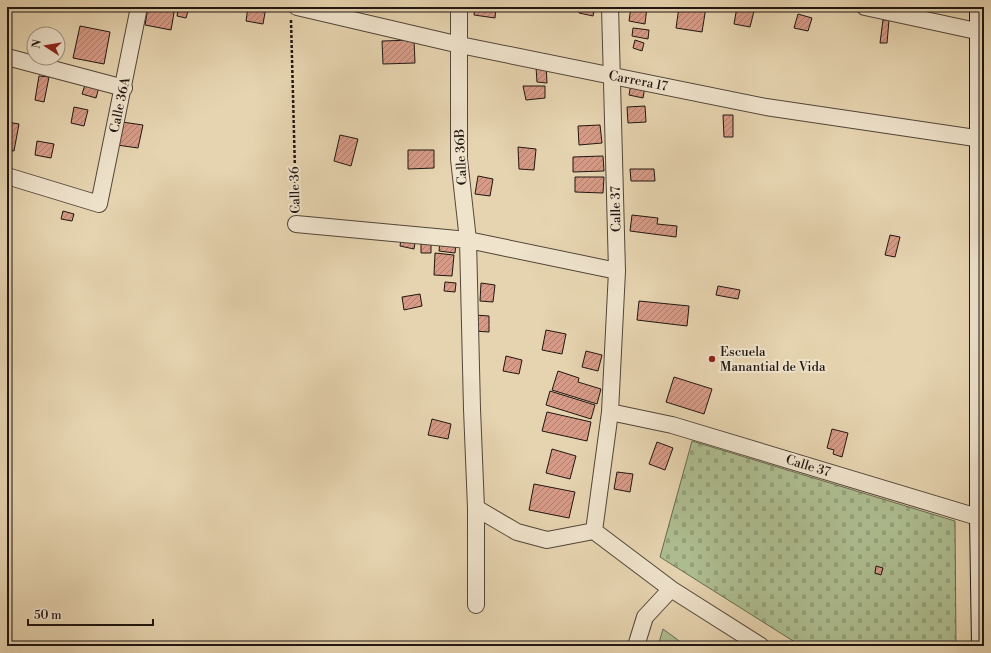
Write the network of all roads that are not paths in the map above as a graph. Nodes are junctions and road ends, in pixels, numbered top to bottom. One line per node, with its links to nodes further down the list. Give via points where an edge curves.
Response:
1 (139, 7): 11 (street, Calle 36A)
2 (459, 7): 8 (street, Calle 36B)
3 (610, 7): 10 (street, Calle 37)
4 (865, 7): 7 (street)
5 (981, 7): 7 (street)
6 (294, 11): 8 (street, Carrera 17)
7 (981, 32): 12 (street)
8 (460, 45): 10 (street, Carrera 17); 15 (street, Calle 36B, via 459,159)
9 (7, 56): 11 (street)
10 (613, 76): 12 (street, Carrera 17, via 766,107); 16 (street, Calle 37)
11 (124, 88): 13 (street, Calle 36A, via 99,204)
12 (982, 139): 19 (street)
13 (7, 176)
14 (296, 224): 15 (street, Calle 36)
15 (468, 240): 16 (street, Calle 36); 18 (street, Calle 36B)
16 (617, 271): 17 (street, Calle 37)
17 (610, 412): 19 (street, Calle 37, via 672,425); 20 (street, Calle 37)
18 (476, 508): 20 (street, via 517,532 548,540); 22 (street, Calle 36B)
19 (981, 518): 25 (street)
20 (594, 531): 21 (street)
21 (671, 589): 23 (street, via 645,618); 24 (street)
22 (476, 605)
23 (636, 646)
24 (761, 646)
25 (983, 646)

